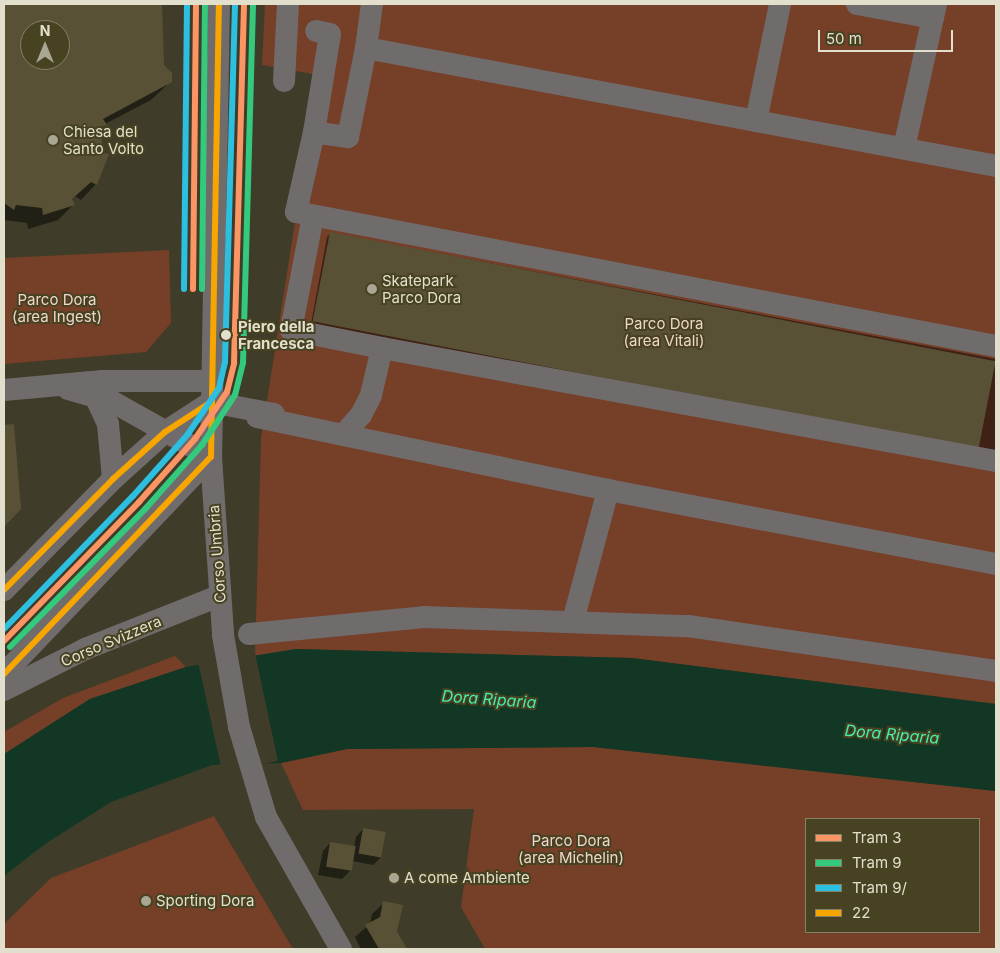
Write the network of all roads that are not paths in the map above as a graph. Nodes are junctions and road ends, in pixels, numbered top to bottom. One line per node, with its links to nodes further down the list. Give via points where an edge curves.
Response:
1 (219, 4): 19 (street, Corso Umbria)
2 (288, 4): 9 (street)
3 (372, 4): 8 (street)
4 (780, 4): 10 (street)
5 (858, 4): 6 (street)
6 (934, 11): 12 (street)
7 (316, 31): 11 (street, via 330,34)
8 (366, 48): 10 (street); 11 (street, via 348,137)
9 (284, 81)
10 (756, 120): 12 (street)
11 (314, 132): 14 (street, via 296,212)
12 (904, 148): 13 (street)
13 (996, 166)
14 (313, 216): 15 (street); 16 (street, via 291,330)
15 (996, 346)
16 (382, 348): 22 (street, via 371,395 361,415); 25 (street)
17 (54, 386): 18 (street); 19 (street, via 103,381); 20 (street)
18 (4, 390)
19 (211, 391): 22 (street); 23 (street); 24 (street, Corso Umbria)
20 (95, 396): 23 (street, via 113,402); 26 (street, via 108,424)
21 (257, 418): 22 (street)
22 (336, 430): 27 (street)
23 (165, 432): 24 (street); 26 (street)
24 (211, 456): 30 (street, Corso Umbria); 34 (street)
25 (996, 461)
26 (113, 479): 29 (street)
27 (608, 490): 28 (street); 31 (street)
28 (996, 564)
29 (4, 590)
30 (220, 596): 35 (street, Corso Svizzera, via 85,649); 36 (street, Corso Umbria, via 226,651 255,788 276,838)
31 (573, 621): 32 (street, via 424,617); 33 (street, via 688,626)
32 (249, 634)
33 (996, 671)
34 (4, 674)
35 (4, 690)
36 (341, 949)

